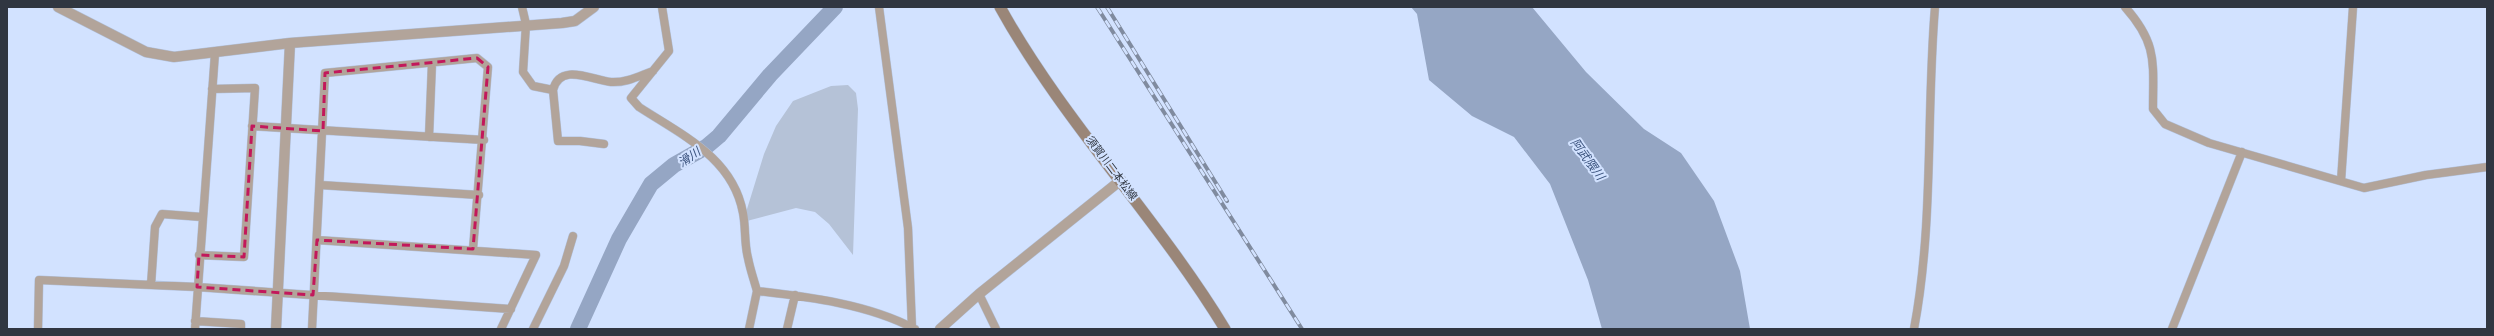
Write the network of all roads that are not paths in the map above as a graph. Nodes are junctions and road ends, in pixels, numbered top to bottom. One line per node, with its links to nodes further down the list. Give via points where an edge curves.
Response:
1 (58, 7): 12 (street, via 146,52 174,57)
2 (522, 7): 10 (street)
3 (594, 7): 10 (street, via 575,21)
4 (662, 7): 14 (street, via 669,51)
5 (878, 7): 43 (street, via 908,228)
6 (1000, 7): 25 (main road, 須賀川二本松線, via 1024,50)
7 (1935, 7): 55 (street, via 1930,89 1927,228 1922,288)
8 (2125, 7): 23 (street, via 2143,29 2152,54 2155,78 2153,109 2156,115 2172,128 2209,143)
9 (2353, 7): 26 (street)
10 (526, 24): 11 (street); 16 (street, via 523,72 533,86)
11 (290, 44): 12 (street); 18 (street)
12 (215, 53): 15 (street)
13 (432, 63): 19 (street, via 325,74); 20 (street); 21 (street, via 477,58 488,67)
14 (654, 70): 16 (street, via 626,81 612,82 577,74 562,76 555,80); 36 (street, via 631,98 639,107 708,152 727,172 737,189 743,212 748,259)
15 (212, 89): 17 (street, via 255,88); 29 (street)
16 (553, 90): 22 (street, via 558,141 580,140)
17 (252, 126): 18 (street); 33 (street, via 244,257)
18 (287, 129): 19 (street); 37 (street)
19 (323, 131): 20 (street); 27 (street)
20 (429, 137): 21 (street)
21 (484, 140): 28 (street)
22 (604, 144)
23 (2242, 152): 26 (street); 56 (street)
24 (2487, 167): 26 (street, via 2426,175 2370,188)
25 (1121, 180): 38 (street); 54 (main road, 須賀川二本松線, via 1210,304)
26 (2341, 181)
27 (320, 185): 28 (street); 31 (street)
28 (478, 195): 32 (street)
29 (202, 217): 33 (street); 34 (street, via 162,214 155,227)
30 (573, 236): 49 (street, via 564,266)
31 (317, 240): 32 (street); 39 (street)
32 (473, 250): 41 (street, via 536,255)
33 (200, 255): 35 (street)
34 (151, 285): 35 (street); 44 (street, via 39,280)
35 (197, 287): 37 (street); 42 (street)
36 (758, 291): 40 (street); 50 (street)
37 (278, 294): 39 (street); 46 (street)
38 (979, 294): 52 (street); 53 (street)
39 (313, 295): 41 (street); 47 (street)
40 (795, 296): 43 (street, via 871,311); 51 (street)
41 (511, 309): 48 (street)
42 (195, 325): 45 (street, via 241,324)
43 (913, 328)
44 (38, 329)
45 (241, 329)
46 (276, 329)
47 (312, 329)
48 (501, 329)
49 (533, 329)
50 (749, 329)
51 (787, 329)
52 (940, 329)
53 (996, 329)
54 (1225, 329)
55 (1914, 329)
56 (2172, 329)

